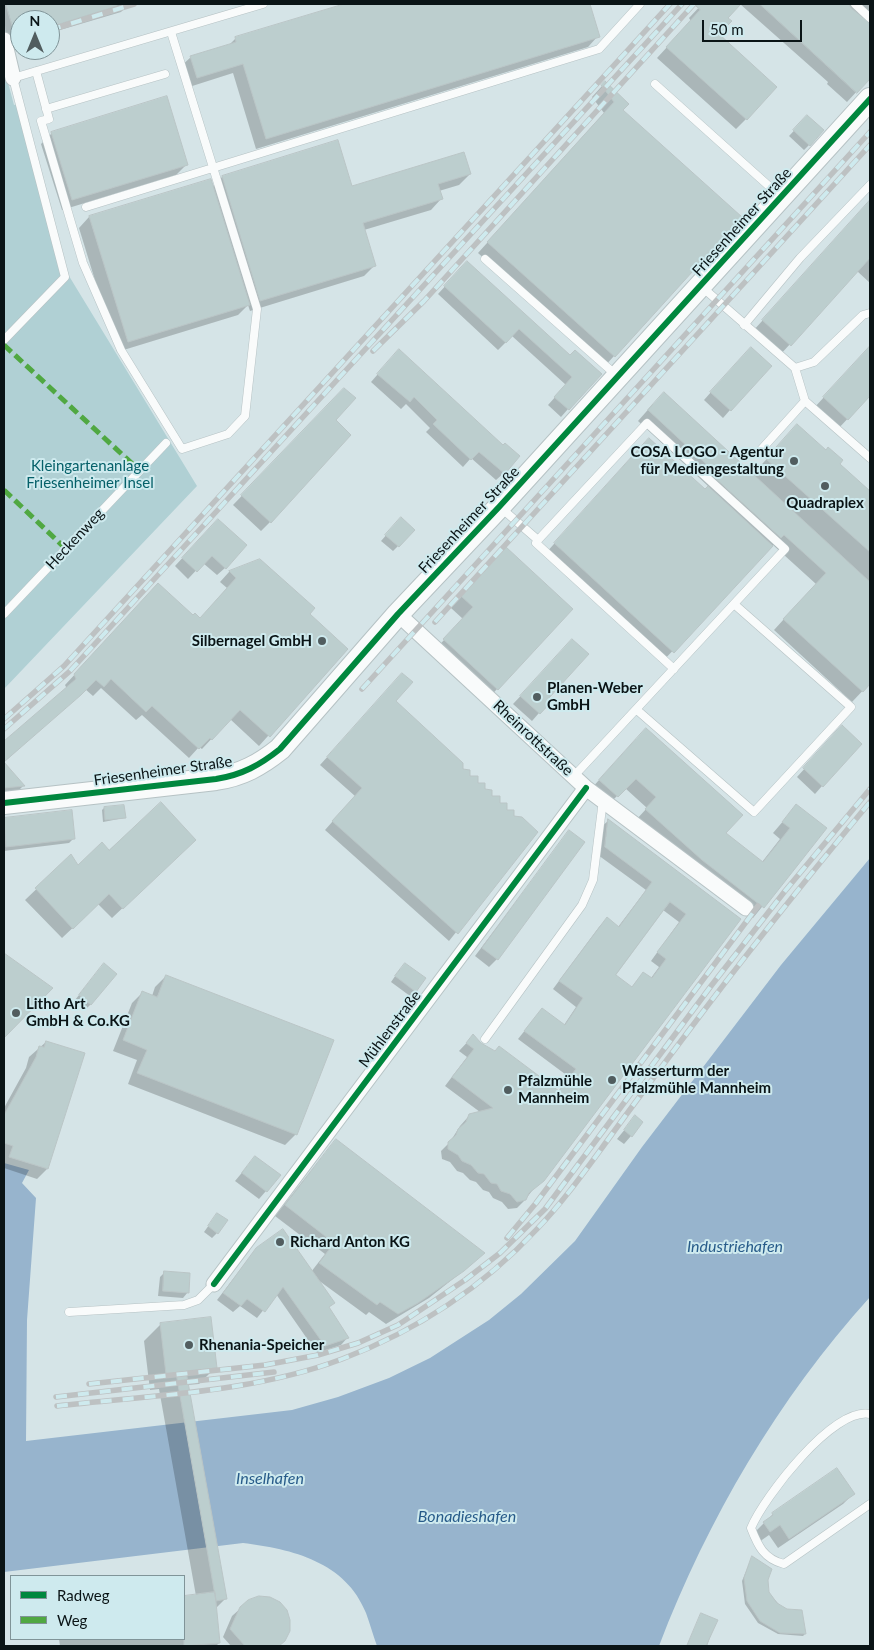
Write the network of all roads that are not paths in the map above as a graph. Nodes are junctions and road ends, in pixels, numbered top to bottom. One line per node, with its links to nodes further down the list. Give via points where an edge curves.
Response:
1 (263, 4): 5 (lane)
2 (640, 4): 13 (lane, via 599,48)
3 (855, 4): 4 (lane)
4 (870, 18)
5 (172, 32): 7 (lane); 13 (lane)
6 (4, 40): 9 (street)
7 (36, 71): 9 (lane); 12 (lane)
8 (165, 74): 12 (lane)
9 (13, 78): 21 (lane, via 65,277)
10 (655, 84): 15 (lane)
11 (870, 99): 15 (street, Friesenheimer Straße, via 851,116)
12 (46, 109): 13 (lane, via 49,119 41,121 82,263 121,350 182,449 228,434 245,416 255,329 257,309)
13 (213, 167): 16 (lane)
14 (870, 185): 20 (lane, via 800,258)
15 (781, 197): 18 (street, Friesenheimer Straße)
16 (86, 207)
17 (485, 259): 23 (lane)
18 (700, 286): 20 (lane); 23 (street, Friesenheimer Straße)
19 (870, 313): 22 (lane, via 863,315 814,362)
20 (744, 325): 22 (lane)
21 (4, 340)
22 (796, 368): 24 (lane)
23 (618, 377): 28 (street, Friesenheimer Straße)
24 (806, 401): 26 (lane); 27 (lane)
25 (166, 443): 31 (lane, Heckenweg)
26 (759, 452)
27 (870, 458)
28 (499, 507): 29 (lane); 32 (street, Friesenheimer Straße)
29 (538, 540): 30 (lane, via 647,423 785,550); 33 (lane, via 536,543)
30 (734, 604): 33 (lane); 34 (lane, via 852,707 754,812)
31 (4, 614)
32 (398, 614): 35 (street, Rheinrottstraße); 38 (street, Friesenheimer Straße, via 280,748 255,767 216,779)
33 (674, 668): 34 (lane)
34 (637, 710): 35 (lane)
35 (574, 776): 36 (street, Rheinrottstraße)
36 (586, 788): 37 (street, Rheinrottstraße); 41 (street, Mühlenstraße)
37 (603, 800): 39 (street, Rheinrottstraße); 40 (lane, via 592,880 582,905)
38 (4, 803)
39 (746, 908)
40 (486, 1039)
41 (214, 1284): 42 (lane, via 198,1300 184,1305)
42 (69, 1312)
43 (870, 1414): 44 (lane, via 856,1416 829,1430 811,1446 773,1490 751,1528 758,1547 772,1561 784,1564)
44 (870, 1504)

